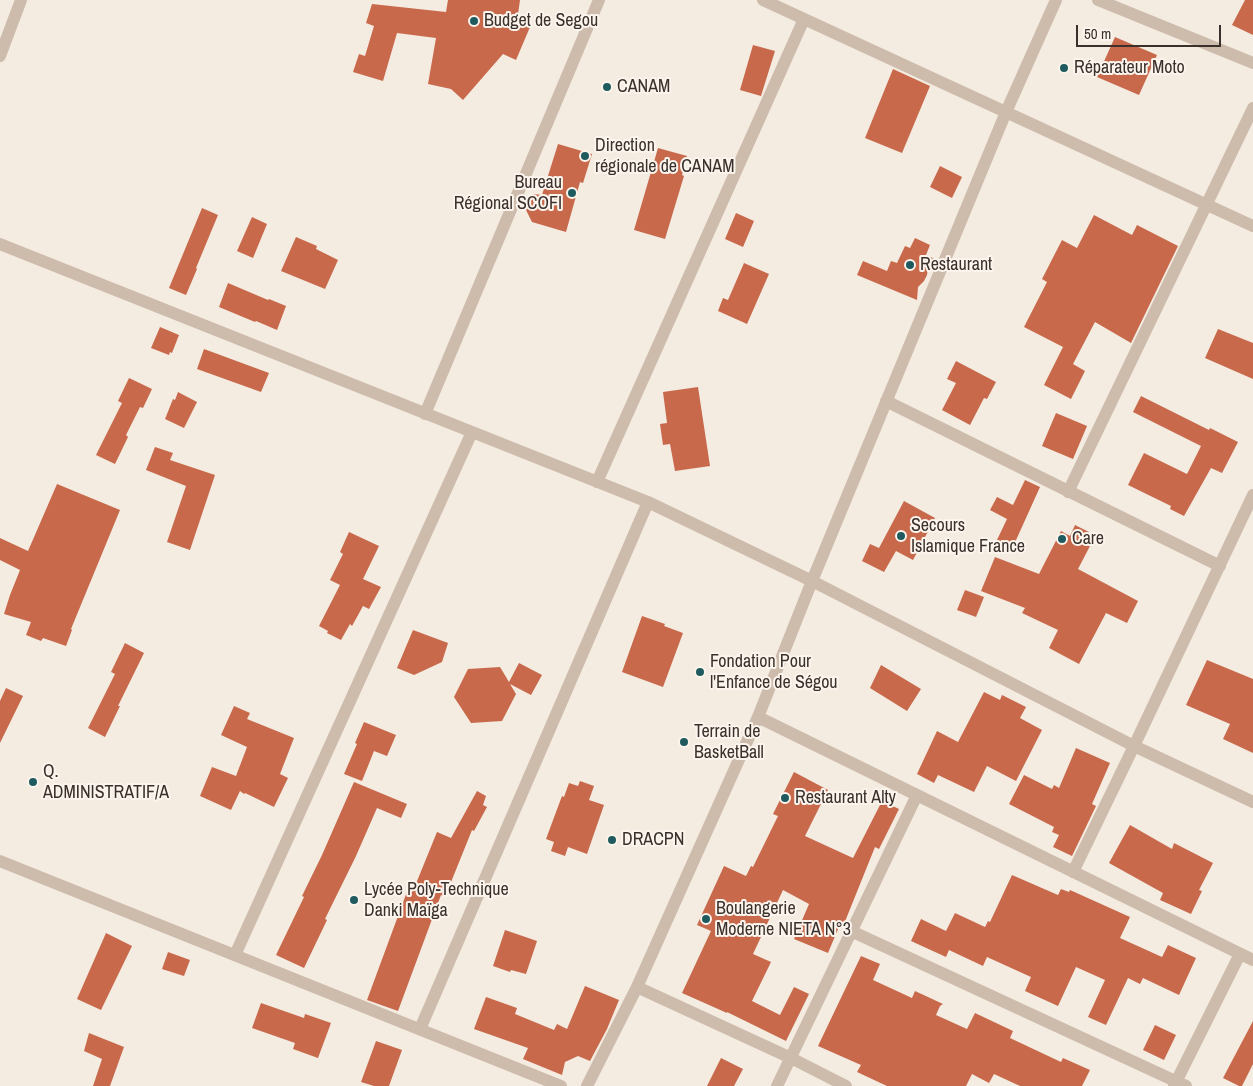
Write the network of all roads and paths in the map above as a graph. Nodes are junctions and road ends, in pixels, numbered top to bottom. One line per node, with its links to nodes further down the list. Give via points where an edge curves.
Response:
1 (21, 0): 7 (street)
2 (599, 0): 15 (street)
3 (763, 0): 6 (street)
4 (1056, 0): 10 (street)
5 (1098, 0): 8 (street)
6 (804, 19): 10 (street); 17 (street)
7 (0, 56)
8 (1253, 63)
9 (1253, 108): 11 (street)
10 (1006, 112): 11 (street); 14 (street)
11 (1206, 205): 12 (street); 18 (street)
12 (1253, 226)
13 (0, 244): 15 (street)
14 (886, 401): 18 (street); 22 (street)
15 (425, 414): 16 (street)
16 (472, 432): 17 (street); 31 (street)
17 (597, 482): 20 (street)
18 (1068, 492): 21 (street)
19 (1253, 495): 21 (street)
20 (648, 502): 22 (street); 34 (street)
21 (1220, 566): 24 (street)
22 (812, 581): 23 (street); 24 (street)
23 (758, 717): 25 (street); 33 (street)
24 (1134, 746): 26 (street); 28 (street)
25 (917, 795): 28 (street); 29 (street)
26 (1253, 802)
27 (0, 861): 31 (street)
28 (1073, 872): 30 (street)
29 (851, 931): 35 (street); 36 (street)
30 (1240, 954): 32 (street); 36 (street)
31 (235, 955): 34 (street)
32 (1253, 960)
33 (637, 987): 35 (street); 38 (street)
34 (420, 1030): 37 (street)
35 (791, 1058): 39 (street); 40 (street)
36 (1179, 1084)
37 (561, 1086)
38 (587, 1086)
39 (777, 1086)
40 (846, 1086)

